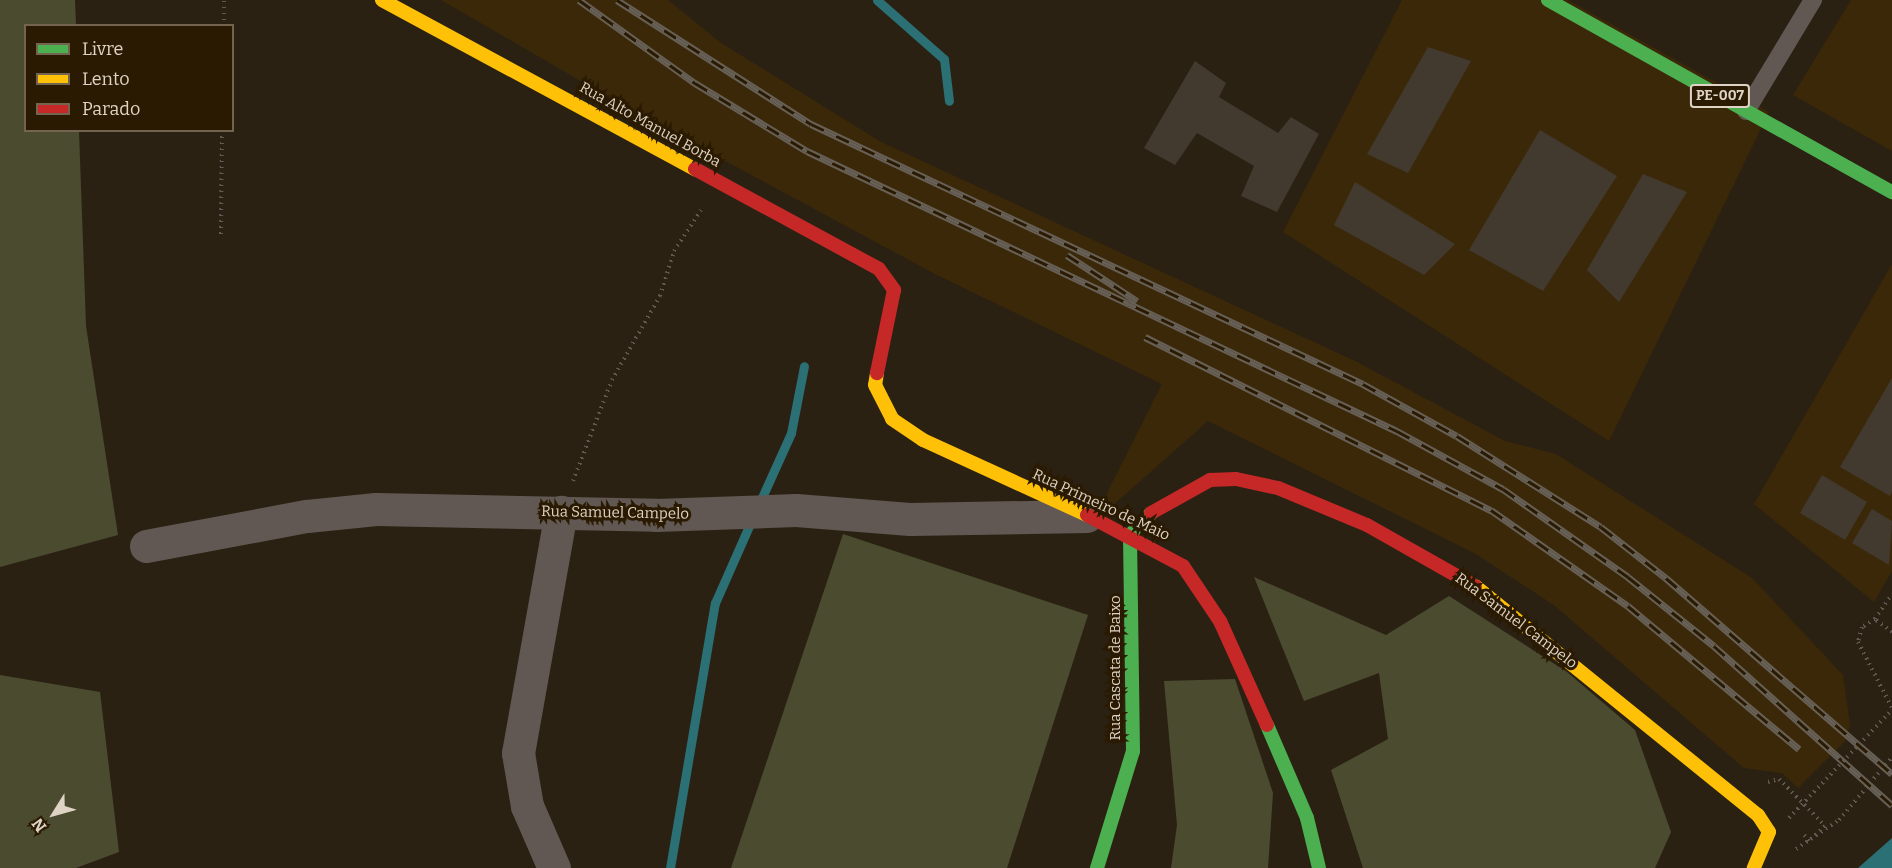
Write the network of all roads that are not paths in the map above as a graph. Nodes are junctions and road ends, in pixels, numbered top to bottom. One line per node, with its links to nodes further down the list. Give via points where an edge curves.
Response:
1 (382, 0): 6 (street, Rua Alto Manuel Borba, via 879,269)
2 (1548, 0): 4 (street, PE-007)
3 (1812, 0): 4 (lane)
4 (1746, 111): 5 (street, PE-007)
5 (1892, 192)
6 (894, 290): 8 (street, Rua Primeiro de Maio, via 875,385 892,418 923,440)
7 (561, 512): 8 (street, Rua Samuel Campelo, via 732,514 796,510 910,519); 10 (street, Rua Samuel Campelo, via 376,509 307,516); 12 (street, via 518,753 527,806)
8 (1087, 516): 9 (street, Rua Primeiro de Maio)
9 (1130, 535): 11 (street, Rua Samuel Campelo, via 1153,511 1210,480 1236,479 1278,488 1367,525 1469,581 1732,791 1767,827); 13 (street, Rua Cascata de Baixo, via 1133,752); 14 (street, Rua Primeiro de Maio, via 1183,566 1220,621 1306,818)
10 (146, 546)
11 (1757, 862)
12 (554, 868)
13 (1097, 868)
14 (1319, 868)

